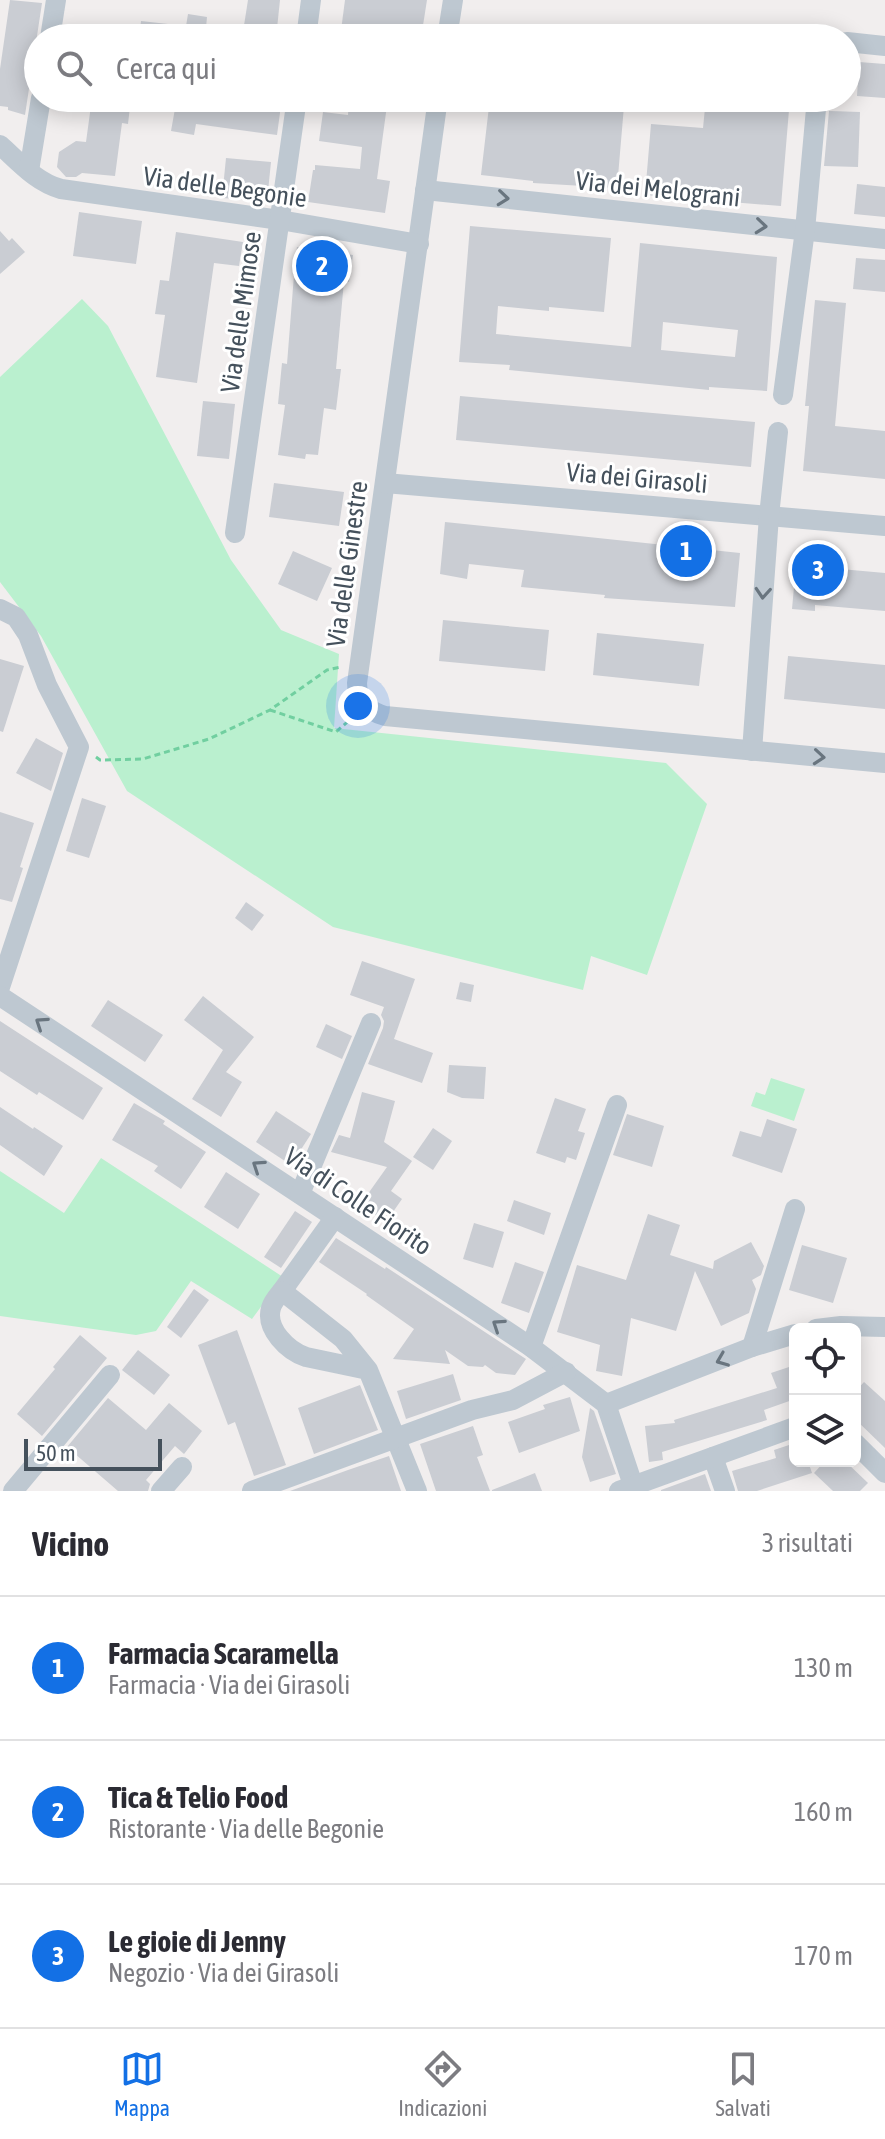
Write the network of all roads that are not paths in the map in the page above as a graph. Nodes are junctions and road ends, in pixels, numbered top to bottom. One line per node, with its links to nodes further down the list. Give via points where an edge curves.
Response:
1 (56, 0): 4 (street)
2 (311, 0): 5 (street)
3 (453, 0): 6 (street)
4 (52, 24)
5 (308, 24)
6 (449, 24)
7 (861, 43): 8 (street)
8 (885, 46)
9 (39, 112): 14 (street)
10 (295, 112): 16 (street, Via delle Mimose)
11 (436, 112): 15 (street, Via delle Ginestre)
12 (816, 112): 17 (street)
13 (0, 145): 14 (street, Via delle Begonie)
14 (29, 171): 16 (street, Via delle Begonie, via 61,189)
15 (425, 190): 17 (street, Via dei Melograni, one-way to 17); 19 (street, Via delle Ginestre)
16 (280, 220): 19 (street, Via delle Begonie); 25 (street, Via delle Mimose)
17 (805, 230): 18 (street, Via dei Melograni); 20 (street)
18 (885, 239)
19 (419, 244): 22 (street, Via delle Ginestre)
20 (783, 395)
21 (778, 432): 23 (street)
22 (385, 483): 23 (street, Via dei Girasoli); 27 (street, Via delle Ginestre, via 357,690 365,706 385,716)
23 (769, 516): 24 (street, Via dei Girasoli); 27 (street, one-way to 27)
24 (885, 526)
25 (235, 533)
26 (0, 609): 29 (street, via 16,617 28,635 79,747)
27 (752, 751): 28 (street, one-way to 28)
28 (885, 763)
29 (0, 987)
30 (0, 996): 33 (street, Via di Colle Fiorito, one-way to 30)
31 (371, 1023): 33 (street)
32 (617, 1105): 40 (street)
33 (300, 1194): 35 (street, Via di Colle Fiorito)
34 (795, 1209): 41 (street)
35 (335, 1217): 36 (street); 40 (street, Via di Colle Fiorito, one-way to 35)
36 (282, 1291): 42 (street, via 343,1339); 42 (street, via 271,1317 287,1347 306,1357)
37 (861, 1326): 38 (street)
38 (885, 1327)
39 (789, 1336): 41 (street)
40 (531, 1347): 43 (street, Via di Colle Fiorito)
41 (752, 1347): 45 (street, one-way to 45)
42 (368, 1370): 47 (street)
43 (566, 1372): 45 (street, Via di Colle Fiorito); 47 (street, via 513,1400)
44 (110, 1375): 53 (street)
45 (606, 1404): 52 (street)
46 (789, 1429): 49 (street)
47 (396, 1437): 55 (street); 56 (street)
48 (861, 1449): 51 (street)
49 (713, 1457): 52 (street); 57 (street)
50 (182, 1467): 54 (street)
51 (885, 1473)
52 (629, 1489)
53 (13, 1491)
54 (161, 1491)
55 (252, 1491)
56 (417, 1491)
57 (725, 1491)

